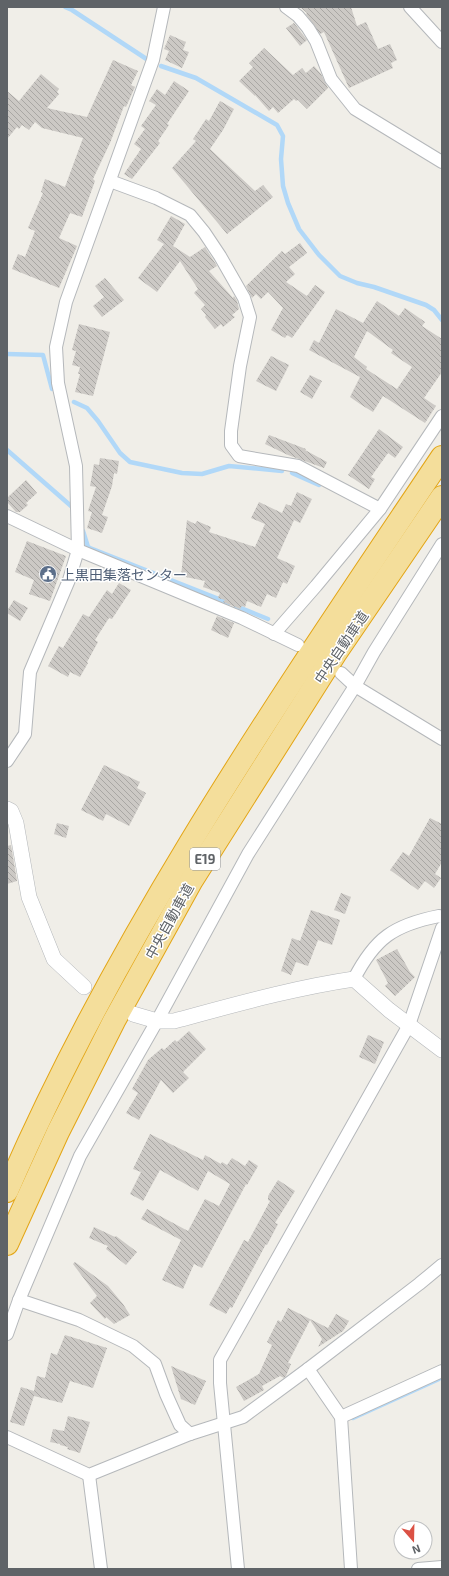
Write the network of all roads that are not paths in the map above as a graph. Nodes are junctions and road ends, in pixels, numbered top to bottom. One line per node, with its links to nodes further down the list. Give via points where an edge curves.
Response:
1 (164, 7): 6 (street, via 153,60)
2 (286, 7): 5 (street, via 308,28 331,79 355,109)
3 (410, 7): 4 (street)
4 (442, 42)
5 (442, 162)
6 (110, 181): 10 (street, via 156,198 190,215 220,256 244,298 250,318 230,431 231,445 239,456 298,466); 13 (street, via 66,302 56,347 58,384 76,466)
7 (442, 416): 10 (street)
8 (442, 457): 29 (highway, 中央自動車道 / E19, via 263,726 159,895 86,1024 35,1127)
9 (442, 497): 30 (highway, 中央自動車道 / E19, via 336,654 192,880 114,1021 58,1132)
10 (380, 509): 14 (street)
11 (7, 516): 13 (street)
12 (442, 544): 17 (street)
13 (78, 550): 14 (street, via 242,618); 19 (street, via 69,580 30,672 25,734)
14 (274, 634): 15 (street)
15 (298, 645)
16 (341, 673): 17 (street)
17 (355, 686): 18 (street); 26 (street, via 248,854)
18 (442, 739)
19 (7, 761)
20 (7, 809): 24 (street, via 11,811 16,824 29,897 48,947 54,959)
21 (442, 917): 23 (street, via 418,920 382,938 363,961)
22 (442, 928): 27 (street)
23 (354, 979): 26 (street, via 284,992 174,1020); 27 (street)
24 (84, 987)
25 (133, 1014): 26 (street)
26 (157, 1021): 32 (street, via 80,1156)
27 (409, 1025): 28 (street); 37 (street, via 220,1360)
28 (442, 1050)
29 (7, 1191)
30 (7, 1244)
31 (442, 1264): 34 (street)
32 (14, 1305): 33 (street); 38 (street, via 79,1320 133,1346 155,1364 180,1425)
33 (7, 1334)
34 (308, 1369): 36 (street); 37 (street, via 244,1417)
35 (442, 1371): 36 (street)
36 (341, 1417): 44 (street)
37 (225, 1424): 38 (street); 43 (street)
38 (190, 1434): 40 (street)
39 (7, 1437): 40 (street)
40 (89, 1475): 42 (street)
41 (442, 1567): 45 (street)
42 (101, 1569)
43 (238, 1569)
44 (351, 1569)
45 (418, 1569)

